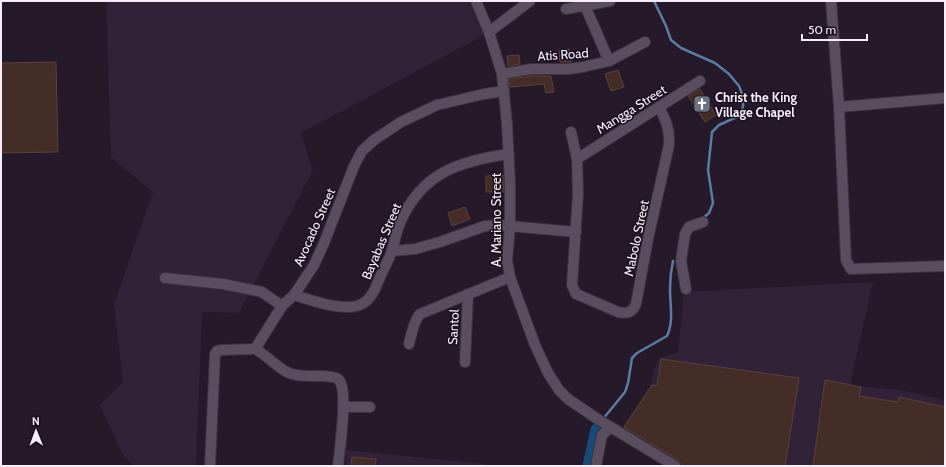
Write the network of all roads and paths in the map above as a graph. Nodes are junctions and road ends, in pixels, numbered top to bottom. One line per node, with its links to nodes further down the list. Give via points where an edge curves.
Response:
1 (476, 1): 7 (street, A. Mariano Street)
2 (530, 1): 7 (street)
3 (610, 1): 5 (street)
4 (831, 1): 15 (street)
5 (584, 3): 6 (street); 9 (street)
6 (566, 9)
7 (489, 32): 10 (street, A. Mariano Street)
8 (645, 42): 9 (street, Atis Road)
9 (609, 61): 10 (street, Atis Road, via 568,69 531,69)
10 (502, 74): 12 (street, A. Mariano Street)
11 (700, 81): 14 (street, Mangga Street)
12 (504, 90): 17 (street, A. Mariano Street); 28 (street, Avocado Street, via 437,105 401,122 366,147 354,166 314,265)
13 (945, 98): 15 (street)
14 (659, 107): 18 (street, Mangga Street); 21 (street, Mabolo Street, via 670,134 669,145 636,304 630,313 618,312 576,294 573,290)
15 (839, 107): 23 (street, via 846,260 851,269)
16 (571, 132): 18 (street)
17 (509, 154): 20 (street, A. Mariano Street); 22 (street, Bayabas Street, via 468,162 448,169 424,186 400,223)
18 (577, 159): 21 (street)
19 (703, 222): 26 (street, via 689,227 685,234 681,268)
20 (510, 227): 21 (street); 22 (street, via 485,226 421,247); 24 (street, A. Mariano Street, via 507,260)
21 (576, 232)
22 (392, 251): 28 (street, Bayabas Street, via 371,297 361,305 349,307 322,304)
23 (945, 266)
24 (510, 277): 27 (street); 35 (street, A. Mariano Street, via 535,345 559,390 568,399)
25 (165, 278): 29 (street, via 223,284 262,292)
26 (686, 289)
27 (468, 294): 30 (street, via 420,314); 32 (street, Santol)
28 (294, 295): 29 (street, Avocado Street)
29 (282, 306): 31 (street, Avocado Street)
30 (409, 344)
31 (255, 349): 34 (street, via 286,372 339,379 342,385); 36 (street, via 217,351)
32 (465, 362)
33 (370, 406): 34 (street)
34 (343, 407): 37 (street)
35 (606, 424): 38 (street); 39 (street, A. Mariano Street)
36 (210, 466)
37 (338, 466)
38 (596, 466)
39 (675, 466)

